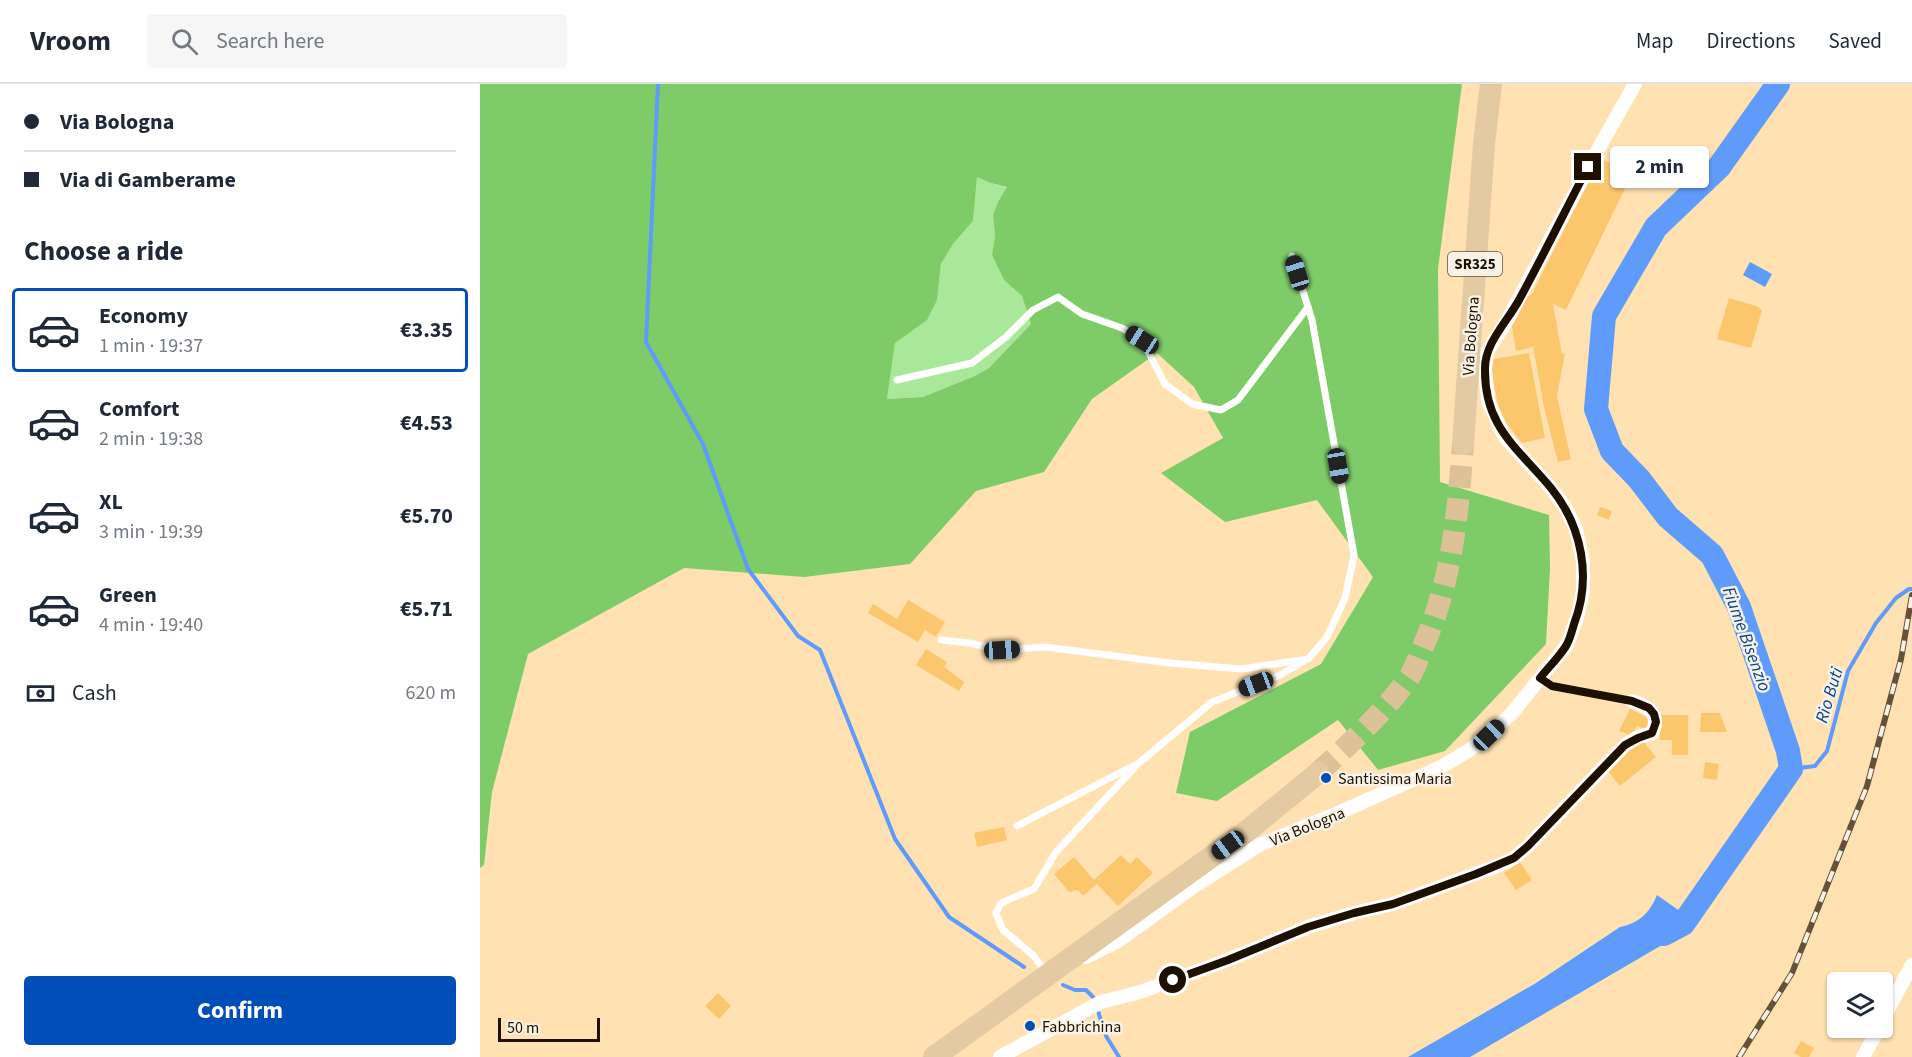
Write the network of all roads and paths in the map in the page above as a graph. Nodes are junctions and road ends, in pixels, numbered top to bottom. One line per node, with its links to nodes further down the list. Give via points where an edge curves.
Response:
1 (1491, 84): 6 (main road, Via Bologna / SR325)
2 (1635, 84): 9 (street, Via Bologna, via 1485,361 1492,414 1504,436 1565,507 1576,529 1583,562 1583,591 1577,618 1566,645)
3 (1292, 256): 4 (lane)
4 (1308, 307): 5 (lane, via 1238,400 1221,410 1192,404 1165,384 1142,340 1122,328 1082,314 1058,297 1033,309 1006,337 972,363); 8 (lane, via 1354,555 1345,598 1327,637)
5 (897, 380)
6 (1463, 444)
7 (942, 640): 8 (lane, via 1002,650 1045,647 1241,669)
8 (1308, 659): 11 (lane, via 1278,676 1212,702)
9 (1540, 678): 10 (lane, via 1552,686); 15 (street, Via Bologna, via 1512,713 1468,751 1439,768 1259,845 1118,941)
10 (1632, 701): 19 (street, via 1654,714 1652,733 1625,745 1514,858 1440,888 1308,927 1140,992 1101,1002)
11 (1139, 763): 13 (lane); 15 (lane, via 1056,852 1034,889 1001,903 996,913 1003,930)
12 (1318, 772): 15 (main road, Via Bologna, via 1247,831)
13 (1017, 826)
14 (1912, 965): 16 (street)
15 (1056, 970): 18 (main road, Via Bologna)
16 (1893, 1000)
17 (1873, 1038): 20 (street)
18 (934, 1057)
19 (1000, 1057)
20 (1863, 1057)

